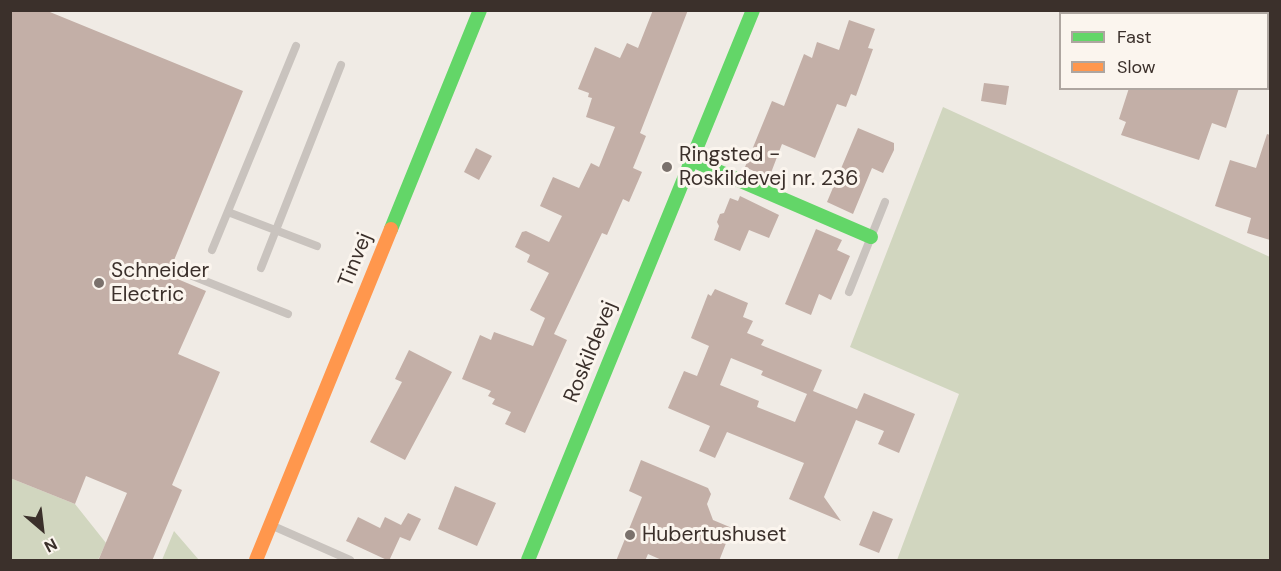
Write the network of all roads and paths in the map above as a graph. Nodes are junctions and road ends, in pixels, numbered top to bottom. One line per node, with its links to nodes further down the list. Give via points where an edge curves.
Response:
1 (480, 10): 16 (street, Tinvej)
2 (753, 10): 5 (street, Roskildevej)
3 (296, 46): 7 (lane)
4 (341, 65): 8 (lane)
5 (692, 160): 9 (street); 19 (street, Roskildevej)
6 (885, 202): 9 (lane)
7 (228, 212): 8 (lane); 11 (lane)
8 (276, 230): 10 (lane); 12 (lane)
9 (871, 237): 14 (lane)
10 (317, 246)
11 (212, 250)
12 (261, 268)
13 (185, 273): 15 (lane)
14 (849, 292)
15 (288, 314)
16 (270, 525): 17 (street, Tinvej); 18 (lane)
17 (256, 561)
18 (350, 561)
19 (528, 561)

